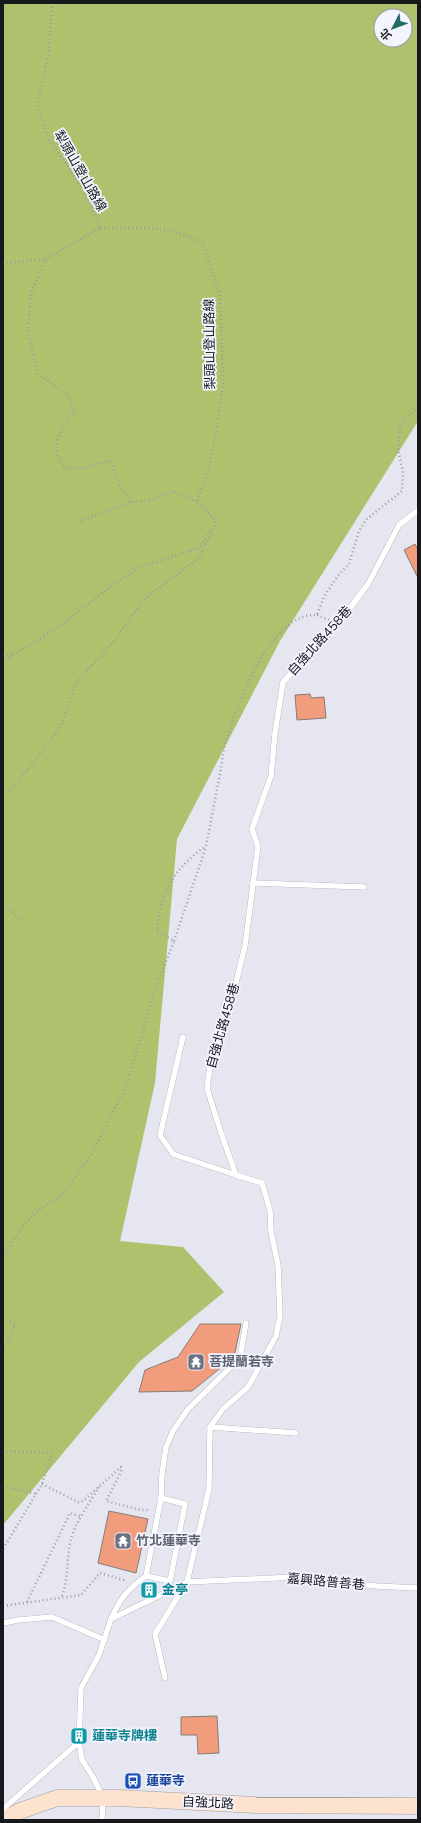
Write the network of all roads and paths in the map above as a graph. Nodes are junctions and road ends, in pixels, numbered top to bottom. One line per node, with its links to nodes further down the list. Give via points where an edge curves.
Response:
1 (52, 3): 2 (path, 犁頭山登山路線, via 49,54 37,106 49,140 72,172)
2 (100, 228): 3 (path, 犁頭山登山路線); 6 (path, 梨頭山登山路線, via 140,227 192,238 203,243 212,268 220,295 223,383 209,467)
3 (46, 259): 4 (path); 7 (path, via 32,293 28,331 37,373 68,395 75,412 56,440 59,461 68,469 85,468 111,460 119,484)
4 (3, 263)
5 (418, 407): 11 (path, via 400,424 398,450 403,472 402,491 366,519 359,531 349,564 327,592)
6 (197, 501): 7 (path, via 173,491 152,500); 10 (path, via 207,509)
7 (131, 502): 9 (path)
8 (418, 510): 12 (lane, 自強北路458巷, via 400,525 368,584)
9 (80, 521)
10 (216, 522): 13 (path, via 200,548 140,567 55,630); 16 (path, via 200,557 142,600 116,640 76,683 60,728 15,786)
11 (317, 615): 12 (path); 17 (path, via 307,614 292,622 265,651 251,675 226,739)
12 (338, 624): 18 (lane, 自強北路458巷, via 283,682 271,776 252,829 258,846)
13 (15, 653): 14 (path); 15 (path)
14 (3, 656)
15 (3, 662)
16 (3, 795)
17 (206, 846): 22 (path); 22 (path, via 181,867 164,892 157,931)
18 (253, 883): 19 (lane); 24 (lane, 自強北路458巷, via 245,946 229,1011 211,1059 207,1088)
19 (364, 887)
20 (3, 904): 21 (path)
21 (23, 921)
22 (174, 941): 25 (path, via 153,996 127,1084 92,1154 63,1194 41,1208 22,1227)
23 (183, 1037): 24 (lane, via 160,1135 173,1154)
24 (236, 1175): 29 (lane, via 262,1183 270,1210 271,1232 278,1264 280,1316 276,1336 248,1387 223,1409)
25 (3, 1256)
26 (3, 1318): 28 (path, via 15,1324)
27 (246, 1323): 36 (lane, via 240,1358 188,1409 173,1431 166,1447)
28 (3, 1350)
29 (210, 1427): 30 (lane); 41 (lane, via 209,1489)
30 (296, 1433)
31 (3, 1451): 32 (path, via 52,1453)
32 (42, 1484): 33 (path, via 78,1502 83,1501); 35 (path)
33 (100, 1485): 37 (path, via 121,1467 106,1502); 38 (path)
34 (3, 1486): 35 (path)
35 (37, 1494): 39 (path)
36 (161, 1498): 40 (lane); 40 (lane, via 185,1504 170,1581)
37 (141, 1510)
38 (82, 1517): 44 (path, via 71,1537 67,1583); 45 (path, via 70,1513)
39 (3, 1549)
40 (146, 1576): 42 (lane)
41 (187, 1582): 43 (lane, 嘉興路普善巷, via 295,1577); 47 (lane); 50 (lane, via 155,1634)
42 (132, 1586): 44 (path, via 125,1580 100,1573 81,1594); 47 (lane, via 119,1602)
43 (418, 1588)
44 (62, 1596): 45 (path)
45 (27, 1603): 46 (path)
46 (3, 1606)
47 (111, 1619): 49 (lane)
48 (3, 1623): 49 (lane, via 52,1617)
49 (105, 1640): 51 (lane, via 81,1688)
50 (164, 1678)
51 (79, 1742): 52 (lane, via 82,1760); 54 (lane)
52 (103, 1798): 53 (main road, 自強北路, via 256,1805); 55 (main road, 自強北路, via 57,1798); 56 (lane)
53 (418, 1806)
54 (3, 1809)
55 (3, 1820)
56 (102, 1820)

